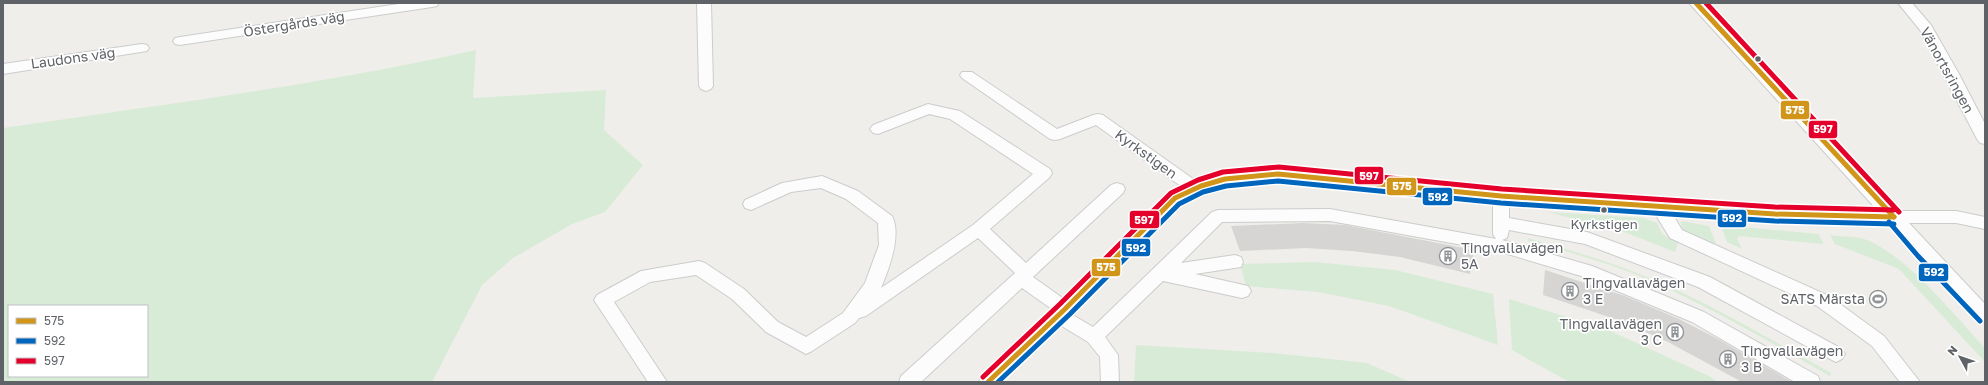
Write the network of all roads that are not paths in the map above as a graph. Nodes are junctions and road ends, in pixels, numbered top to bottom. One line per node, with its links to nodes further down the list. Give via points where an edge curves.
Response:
1 (432, 3): 5 (street, Östergårds väg)
2 (704, 3): 9 (street)
3 (1696, 3): 17 (street)
4 (1905, 3): 11 (street, Vänortsringen, via 1926,28)
5 (180, 41)
6 (142, 48): 7 (street, Laudons väg)
7 (3, 69)
8 (967, 76): 12 (street, Kyrkstigen, via 1055,135 1098,119)
9 (706, 86)
10 (878, 129): 20 (street, via 928,109 955,114 1044,173)
11 (1985, 138)
12 (1194, 188): 14 (street, via 1224,178 1278,174); 26 (street, via 1175,198)
13 (1117, 189): 24 (street)
14 (1501, 196): 16 (street); 18 (street)
15 (751, 204): 28 (street, via 788,187 822,182 852,195 886,220 887,246 873,286)
16 (1659, 206): 17 (street, via 1828,216); 36 (street, via 1676,234 1823,301 1878,341)
17 (1894, 217): 19 (street, via 1956,217); 27 (street)
18 (1502, 223): 21 (street); 30 (street, via 1587,238 1704,282)
19 (1985, 223)
20 (979, 229): 24 (street); 28 (street)
21 (1501, 246): 23 (street, via 1330,215 1218,216); 35 (street, via 1586,271 1698,317)
22 (1235, 262): 23 (street)
23 (1159, 273): 25 (street); 29 (street)
24 (1023, 276): 26 (street); 32 (street)
25 (1242, 291)
26 (1062, 312): 29 (street); 33 (street)
27 (1985, 316)
28 (849, 318): 31 (street, via 806,346 772,327 738,294 699,268 647,276 604,300)
29 (1094, 337): 34 (street, via 1108,355)
30 (1836, 354)
31 (658, 382)
32 (908, 382)
33 (988, 382)
34 (1110, 382)
35 (1811, 382)
36 (1911, 382)

